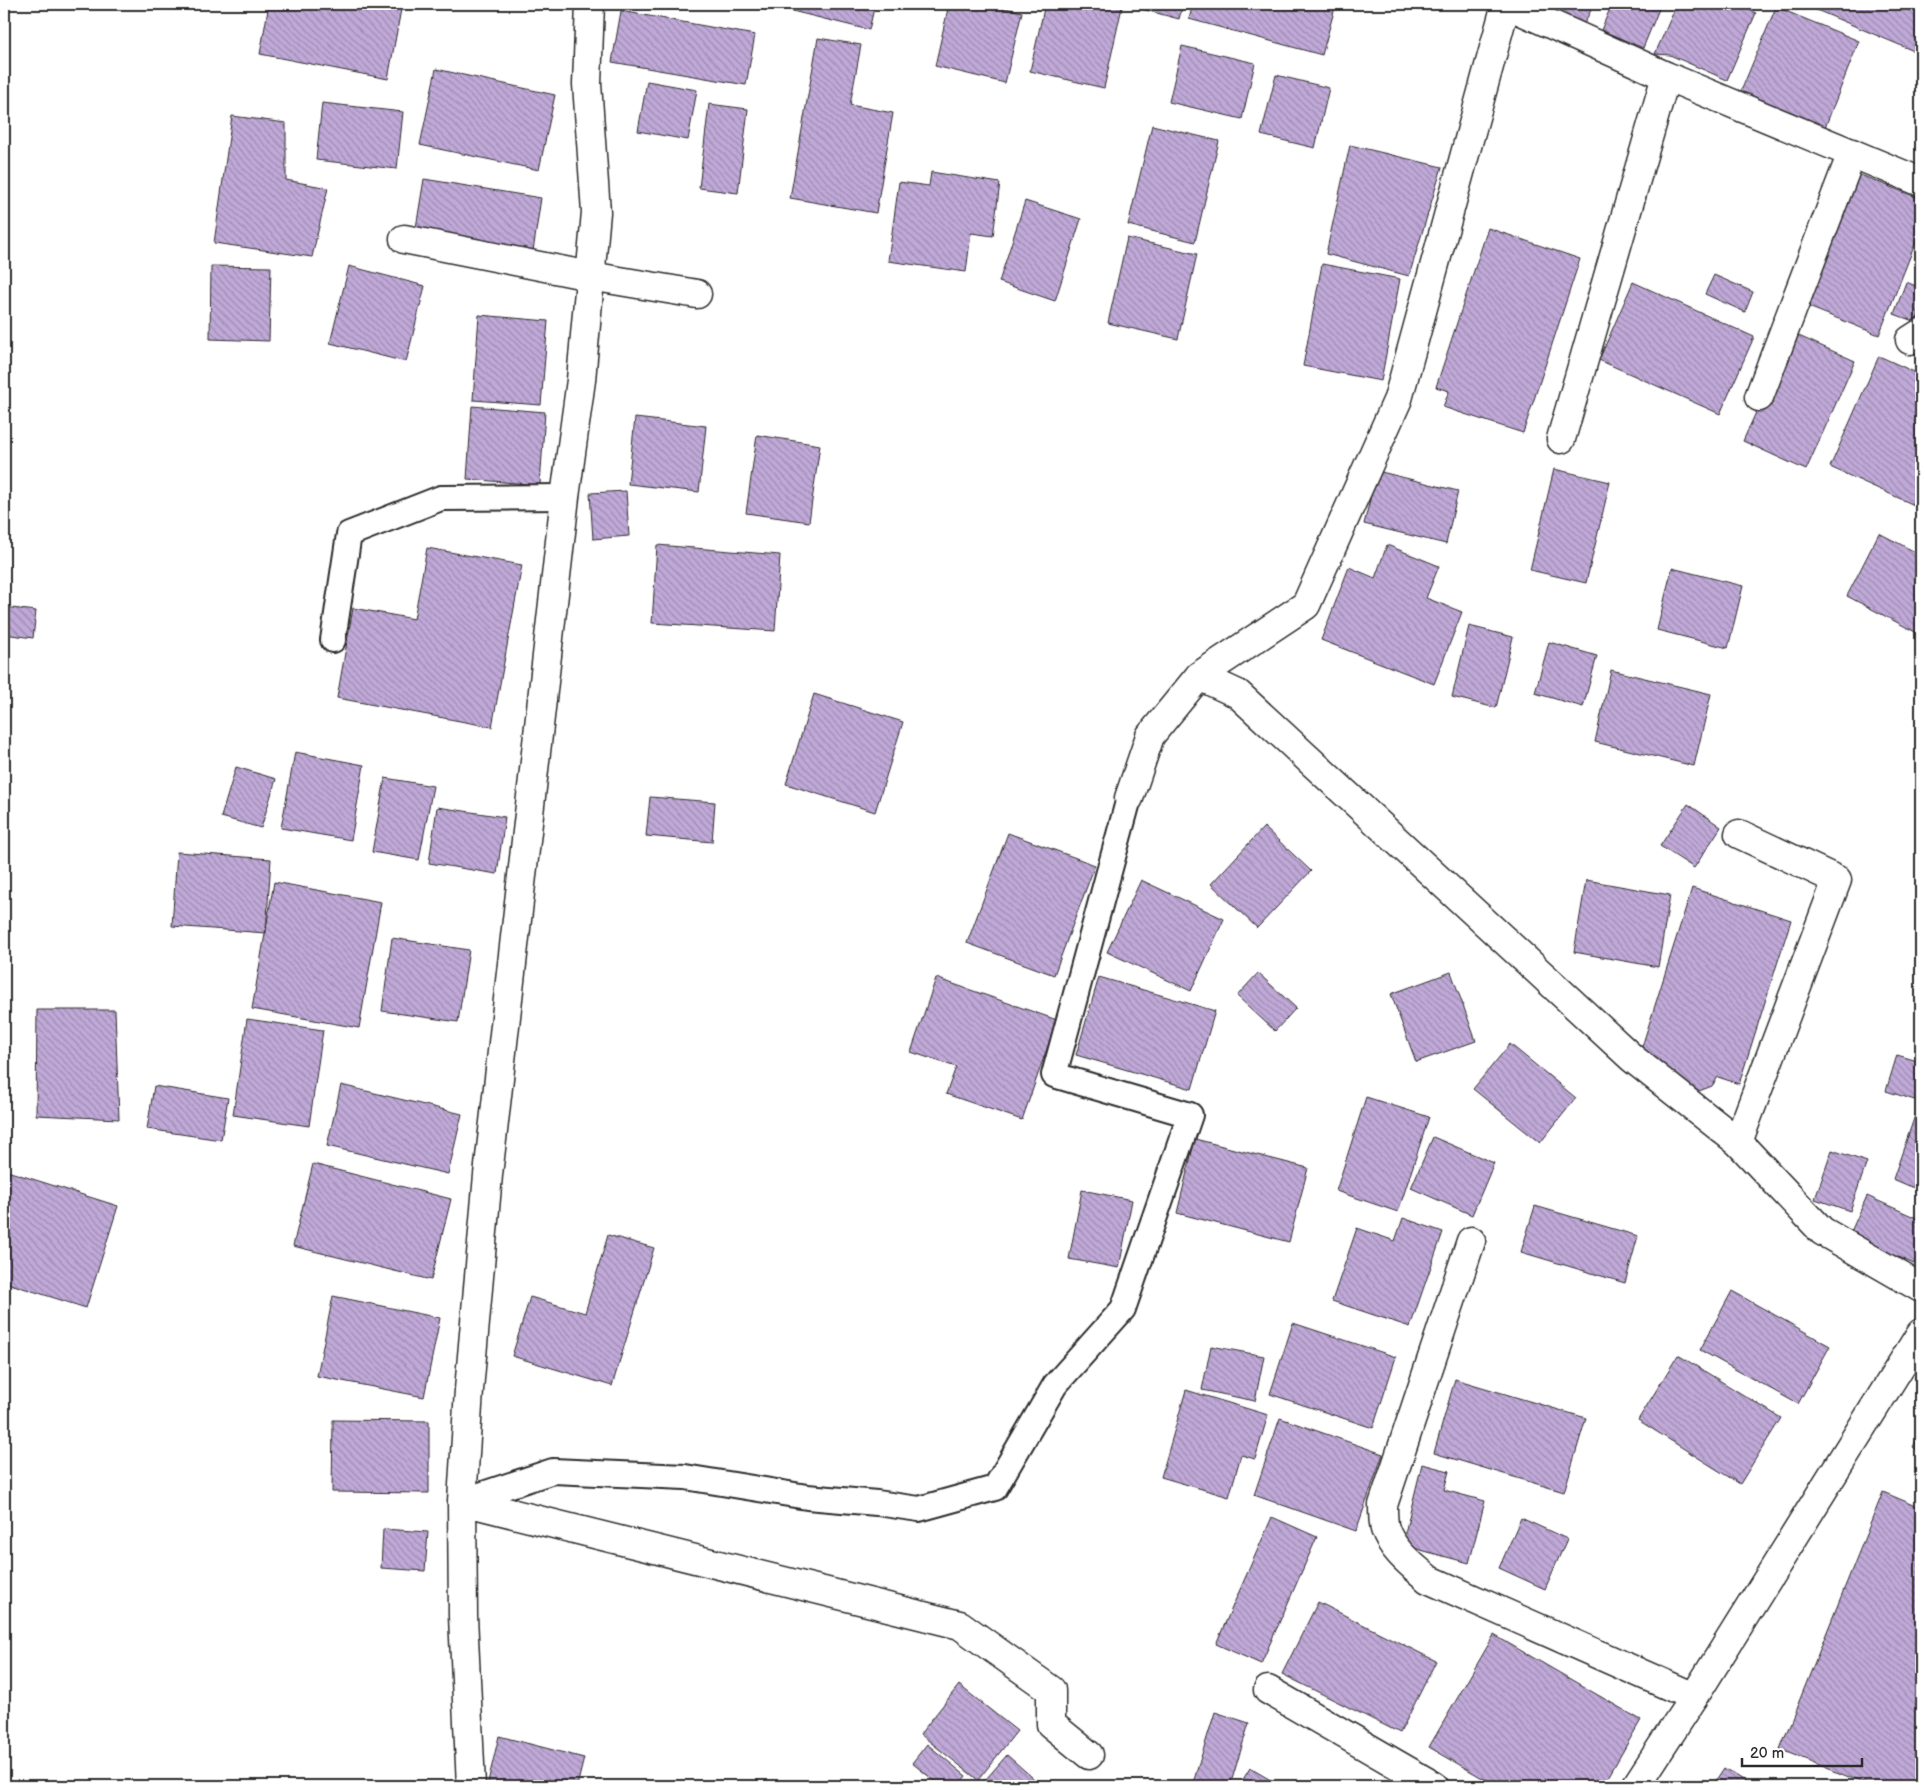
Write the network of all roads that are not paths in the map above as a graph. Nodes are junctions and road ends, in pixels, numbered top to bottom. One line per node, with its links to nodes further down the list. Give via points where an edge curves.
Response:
1 (590, 4): 7 (street, via 586,84 596,212)
2 (1506, 4): 3 (street); 13 (street, via 1398,399 1306,605)
3 (1666, 76): 4 (street); 10 (street)
4 (1852, 154): 5 (street); 9 (street)
5 (1921, 182)
6 (404, 239): 7 (street)
7 (590, 276): 8 (street); 11 (street, via 581,380)
8 (697, 294)
9 (1760, 397)
10 (1561, 439)
11 (565, 498): 12 (lane, via 441,498 349,534); 20 (street, via 488,1175)
12 (333, 640)
13 (1199, 676): 14 (street, via 1150,736); 16 (street, via 1238,694 1632,1058)
14 (1130, 798): 20 (lane, via 1054,1075 1190,1114 1122,1309 1055,1385 995,1488 919,1509 808,1497 685,1477 553,1471)
15 (1739, 834): 16 (street, via 1837,880)
16 (1738, 1142): 18 (street, via 1822,1230)
17 (1471, 1241): 22 (street, via 1383,1505 1384,1528 1400,1553 1428,1579)
18 (1921, 1288)
19 (1921, 1333): 22 (street)
20 (462, 1501): 23 (street, via 960,1625 1051,1690 1051,1724); 24 (street, via 463,1616)
21 (1268, 1690): 25 (street)
22 (1694, 1697): 26 (street)
23 (1089, 1756)
24 (471, 1786)
25 (1434, 1786)
26 (1636, 1786)

